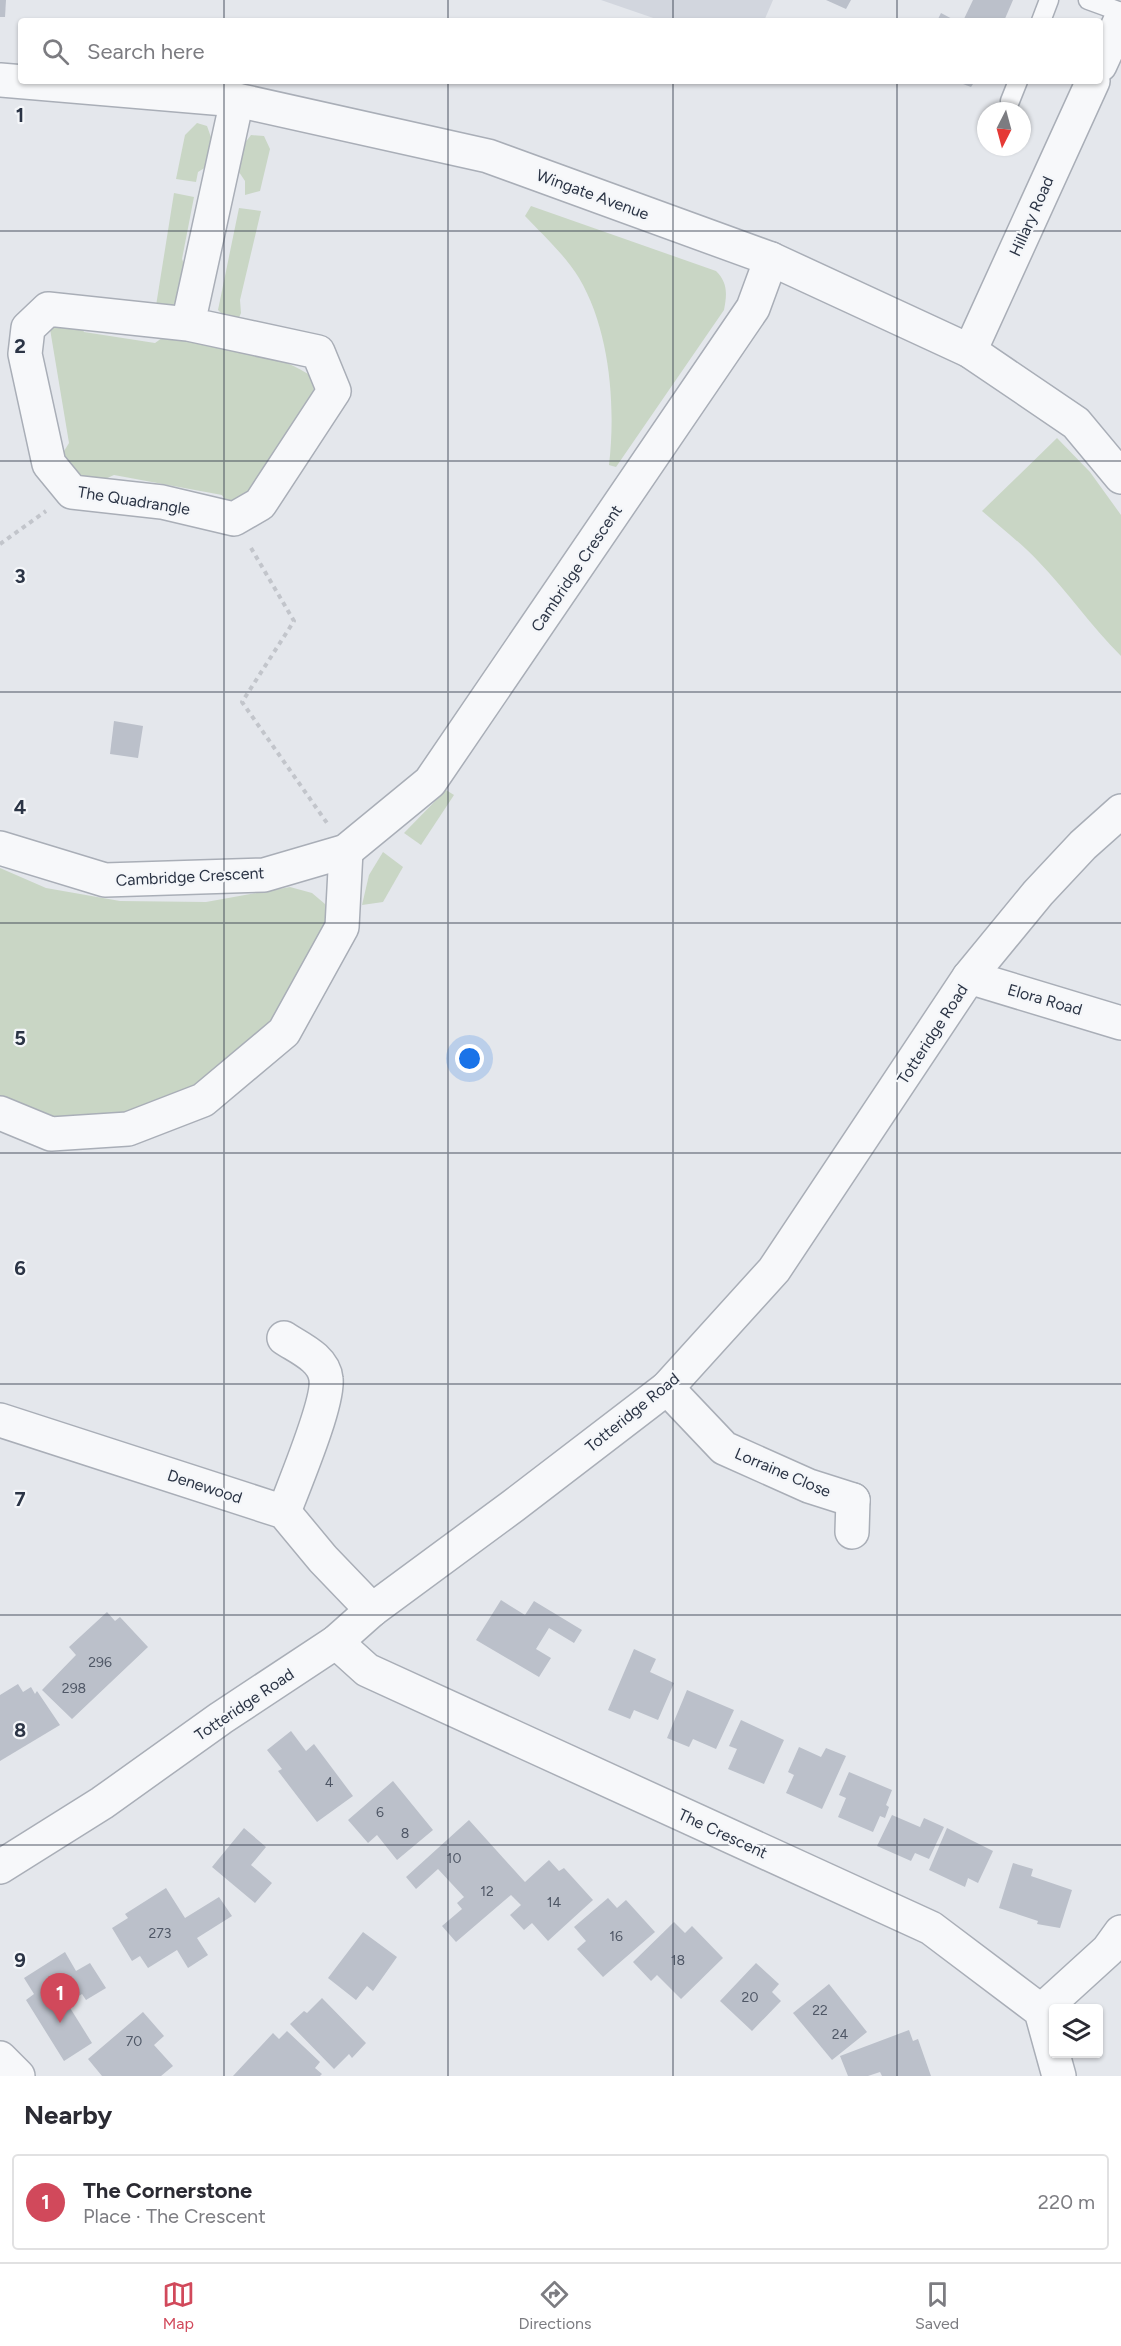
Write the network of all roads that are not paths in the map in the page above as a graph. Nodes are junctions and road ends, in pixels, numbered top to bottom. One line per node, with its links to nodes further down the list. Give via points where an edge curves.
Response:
1 (1049, 0): 4 (lane)
2 (1088, 0): 3 (lane)
3 (1121, 12)
4 (1042, 18)
5 (1121, 19): 6 (street)
6 (1103, 58)
7 (0, 80): 8 (street, Wingate Avenue)
8 (18, 82)
9 (47, 84): 12 (street, Wingate Avenue)
10 (1017, 84): 13 (lane)
11 (1092, 84): 16 (street, Hillary Road)
12 (237, 100): 14 (street, Wingate Avenue, via 488,156); 15 (street)
13 (1010, 101)
14 (771, 259): 16 (street, Wingate Avenue); 20 (street, Cambridge Crescent, via 753,308 430,782)
15 (188, 324): 15 (street, The Quadrangle, via 318,352 334,391 260,504 234,519 162,502 72,492 49,464 25,354 28,328 48,309)
16 (970, 351): 17 (street, Wingate Avenue, via 1076,423)
17 (1121, 477)
18 (1121, 811): 21 (street, Totteridge Road, via 1038,893)
19 (0, 848): 20 (street, Cambridge Crescent, via 105,880 264,875)
20 (346, 851): 23 (street, via 342,927 284,1032 203,1100 128,1129 51,1134)
21 (969, 977): 22 (street, Elora Road); 25 (street, Totteridge Road, via 774,1270)
22 (1121, 1023)
23 (0, 1113)
24 (284, 1338): 28 (street, via 316,1358 326,1377 325,1398)
25 (667, 1388): 27 (street, Lorraine Close, via 724,1448); 29 (street, Totteridge Road)
26 (0, 1420): 28 (street, Denewood)
27 (859, 1507)
28 (284, 1512): 29 (street)
29 (372, 1610): 30 (street, Totteridge Road)
30 (336, 1642): 31 (street, Totteridge Road, via 102,1803); 33 (street, The Crescent, via 367,1670 931,1928)
31 (0, 1867)
32 (1121, 1932): 33 (street, via 1108,1950)
33 (1041, 2012): 36 (street)
34 (0, 2058): 35 (street)
35 (18, 2076)
36 (1059, 2076)

